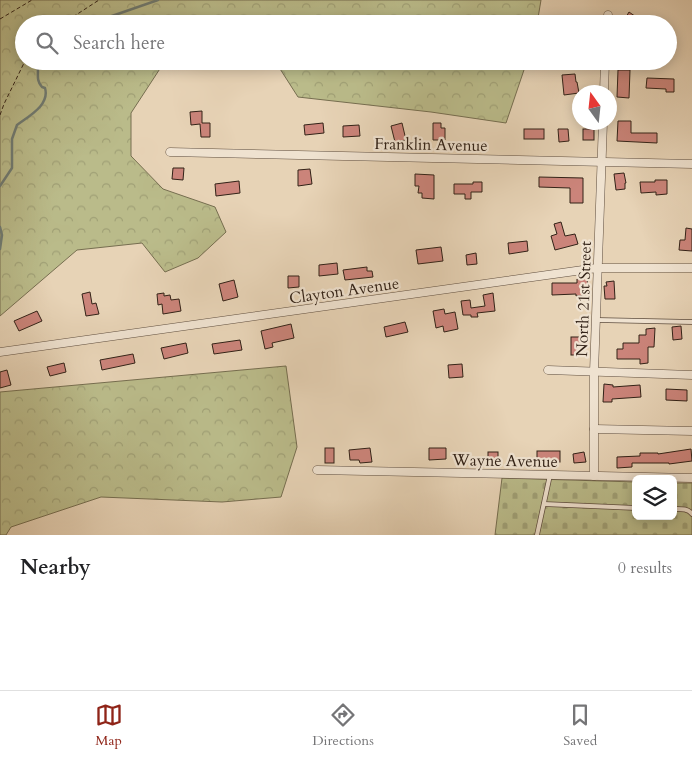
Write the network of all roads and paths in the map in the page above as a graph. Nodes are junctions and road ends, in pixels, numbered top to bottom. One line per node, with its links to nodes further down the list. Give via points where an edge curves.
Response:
1 (32, 0): 4 (path)
2 (99, 0): 3 (path)
3 (76, 15)
4 (0, 18)
5 (21, 70): 8 (path)
6 (605, 70): 7 (street)
7 (604, 85)
8 (0, 115)
9 (603, 130): 11 (street, North 21st Street)
10 (170, 152): 11 (street, Franklin Avenue)
11 (602, 161): 12 (street, Franklin Avenue); 13 (street, North 21st Street)
12 (692, 164)
13 (597, 268): 14 (street, Clayton Avenue); 15 (street, North 21st Street); 17 (street, Clayton Avenue)
14 (692, 268)
15 (596, 320): 16 (lane); 19 (street, North 21st Street)
16 (692, 322)
17 (0, 352)
18 (548, 370): 19 (street)
19 (594, 372): 20 (street); 21 (street, North 21st Street)
20 (692, 375)
21 (594, 429): 22 (street); 25 (street, North 21st Street)
22 (692, 431)
23 (317, 470): 24 (street, Wayne Avenue)
24 (550, 475): 25 (street, Wayne Avenue); 27 (lane)
25 (594, 476): 26 (street, Wayne Avenue)
26 (692, 478)
27 (544, 504): 28 (lane); 31 (lane)
28 (632, 508)
29 (677, 509): 30 (lane)
30 (692, 514)
31 (537, 535)

